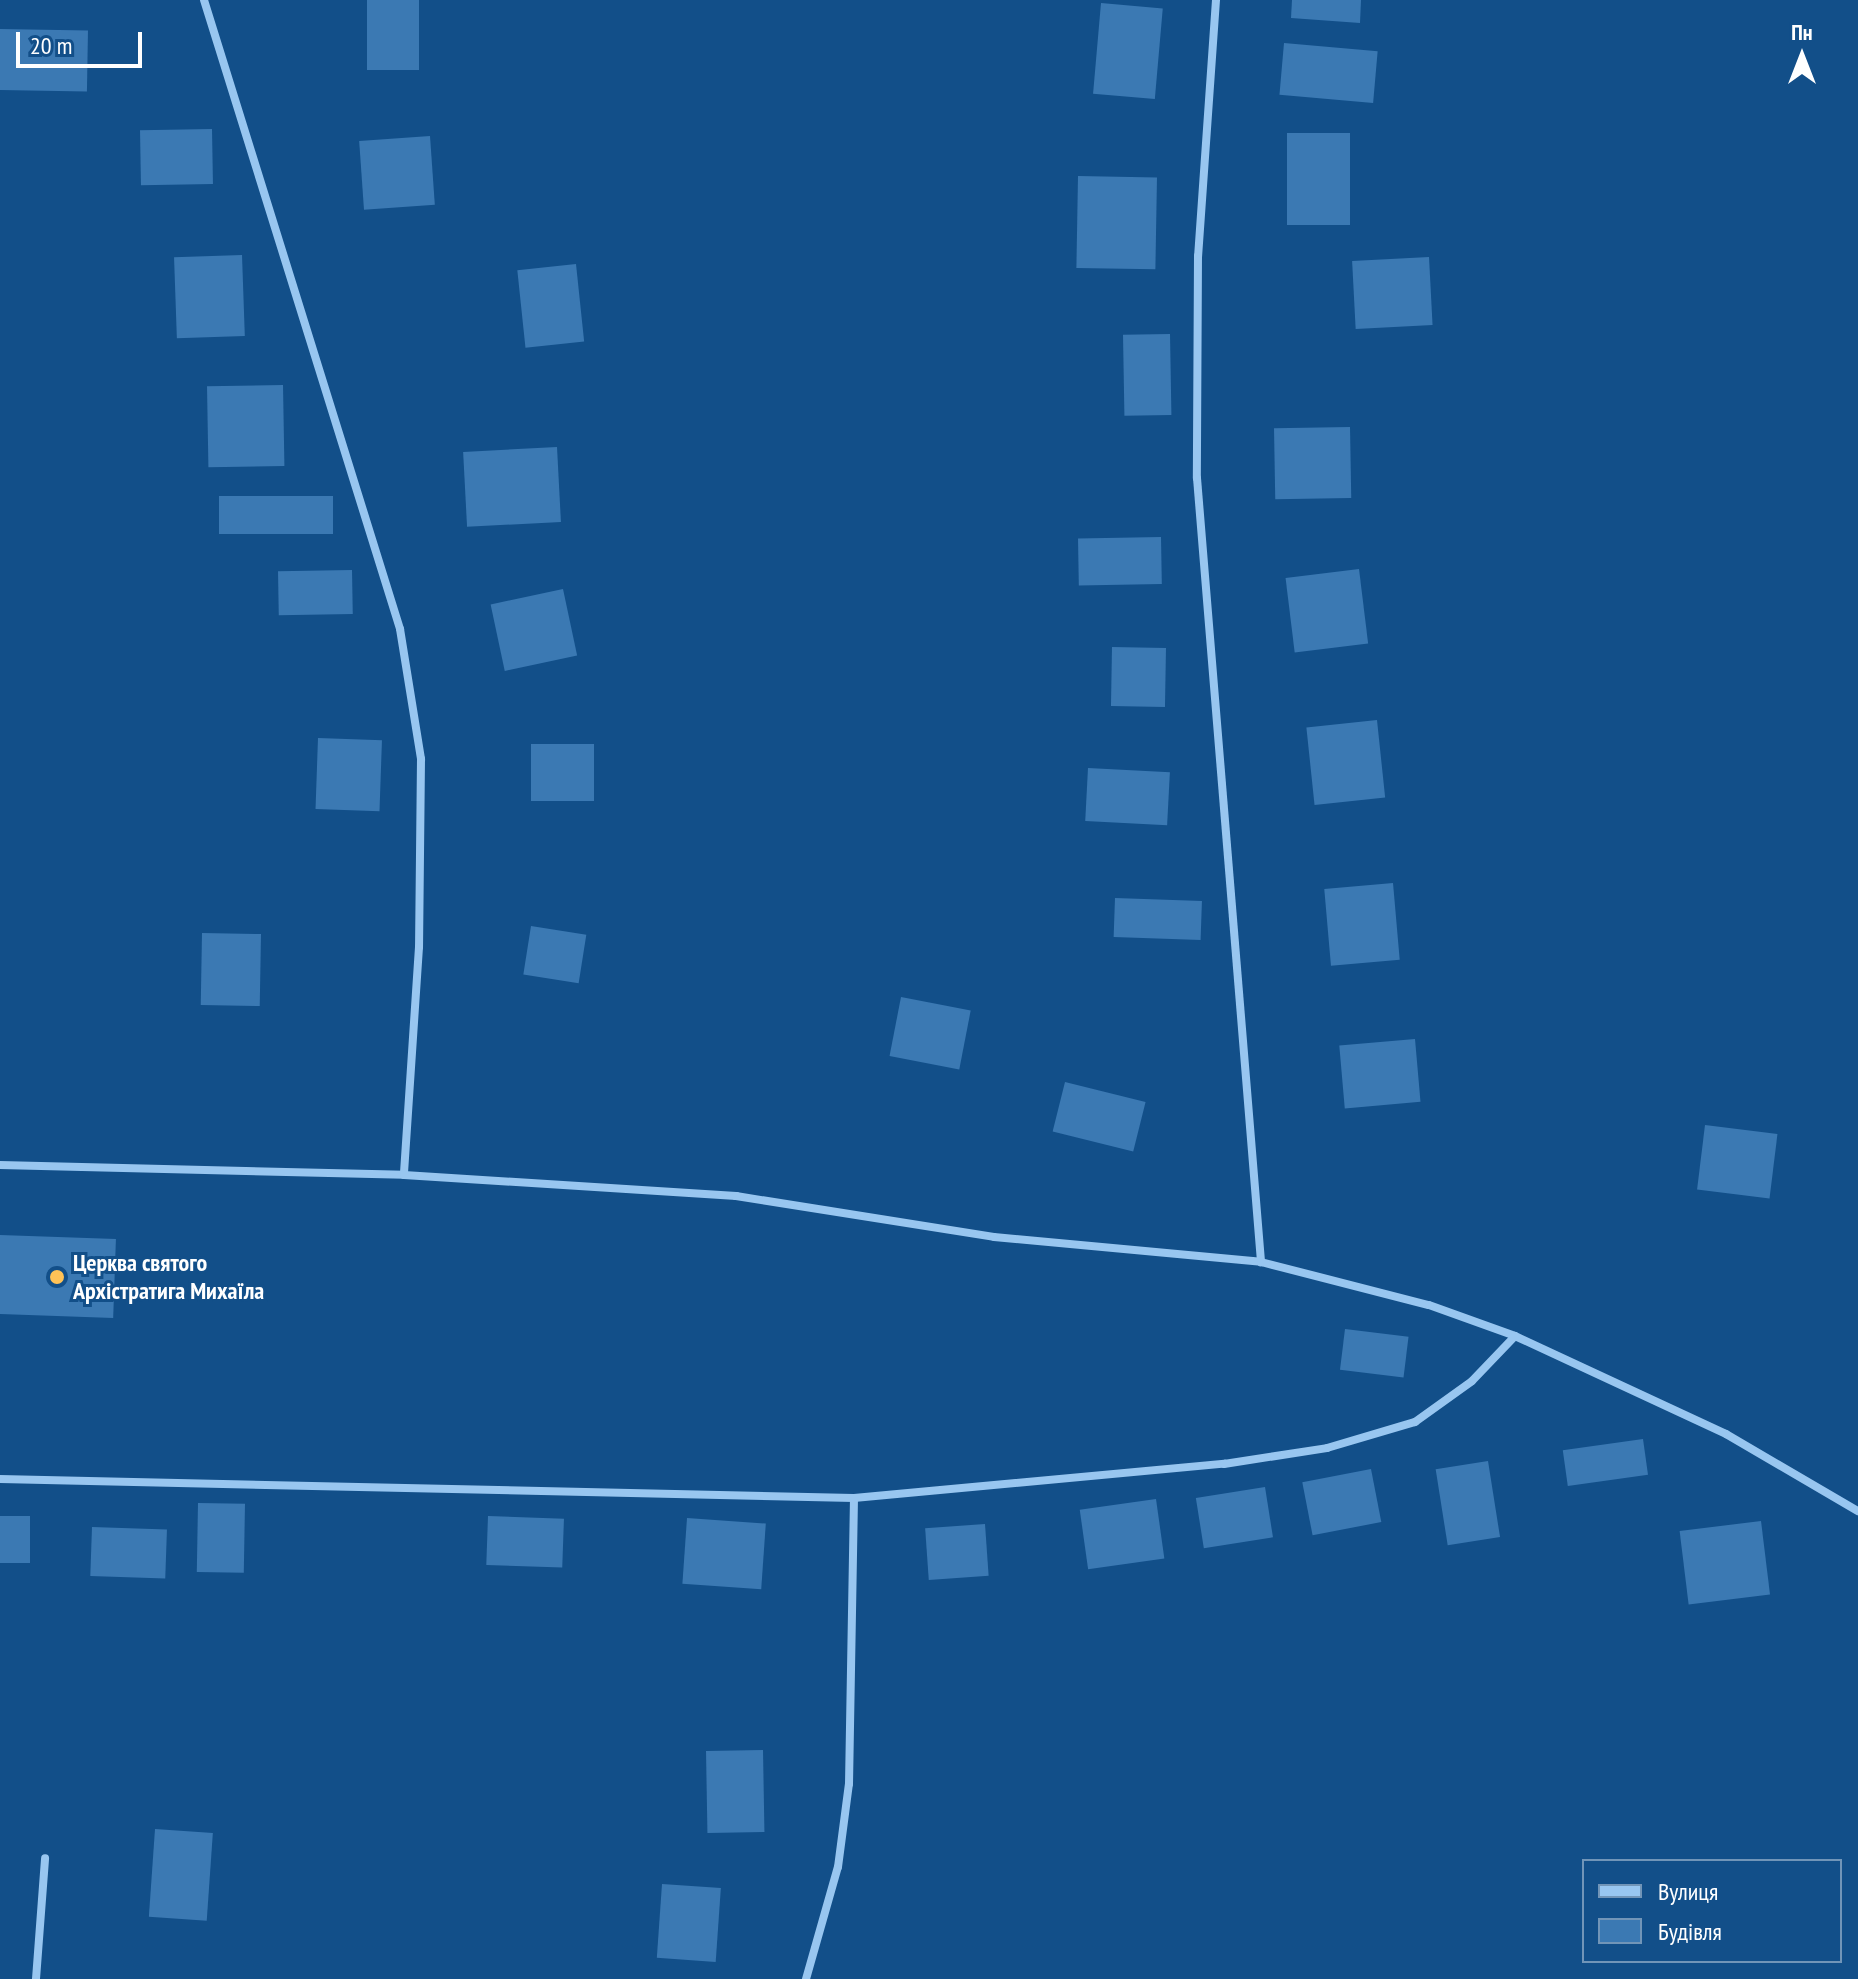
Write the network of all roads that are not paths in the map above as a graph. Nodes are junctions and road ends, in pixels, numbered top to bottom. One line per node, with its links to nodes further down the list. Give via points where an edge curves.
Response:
1 (204, 0): 4 (street, via 400,629 421,759 419,947)
2 (1216, 0): 5 (street, via 1198,256 1197,478)
3 (0, 1165): 4 (street)
4 (404, 1175): 5 (street, via 736,1196 994,1237)
5 (1261, 1262): 6 (street, via 1429,1305)
6 (1515, 1336): 8 (street, via 1472,1381 1415,1422 1327,1448 1224,1464); 9 (street, via 1726,1434)
7 (0, 1479): 8 (street)
8 (854, 1498): 12 (street, via 849,1784 838,1867)
9 (1858, 1511)
10 (45, 1858): 11 (street)
11 (36, 1979)
12 (806, 1979)

